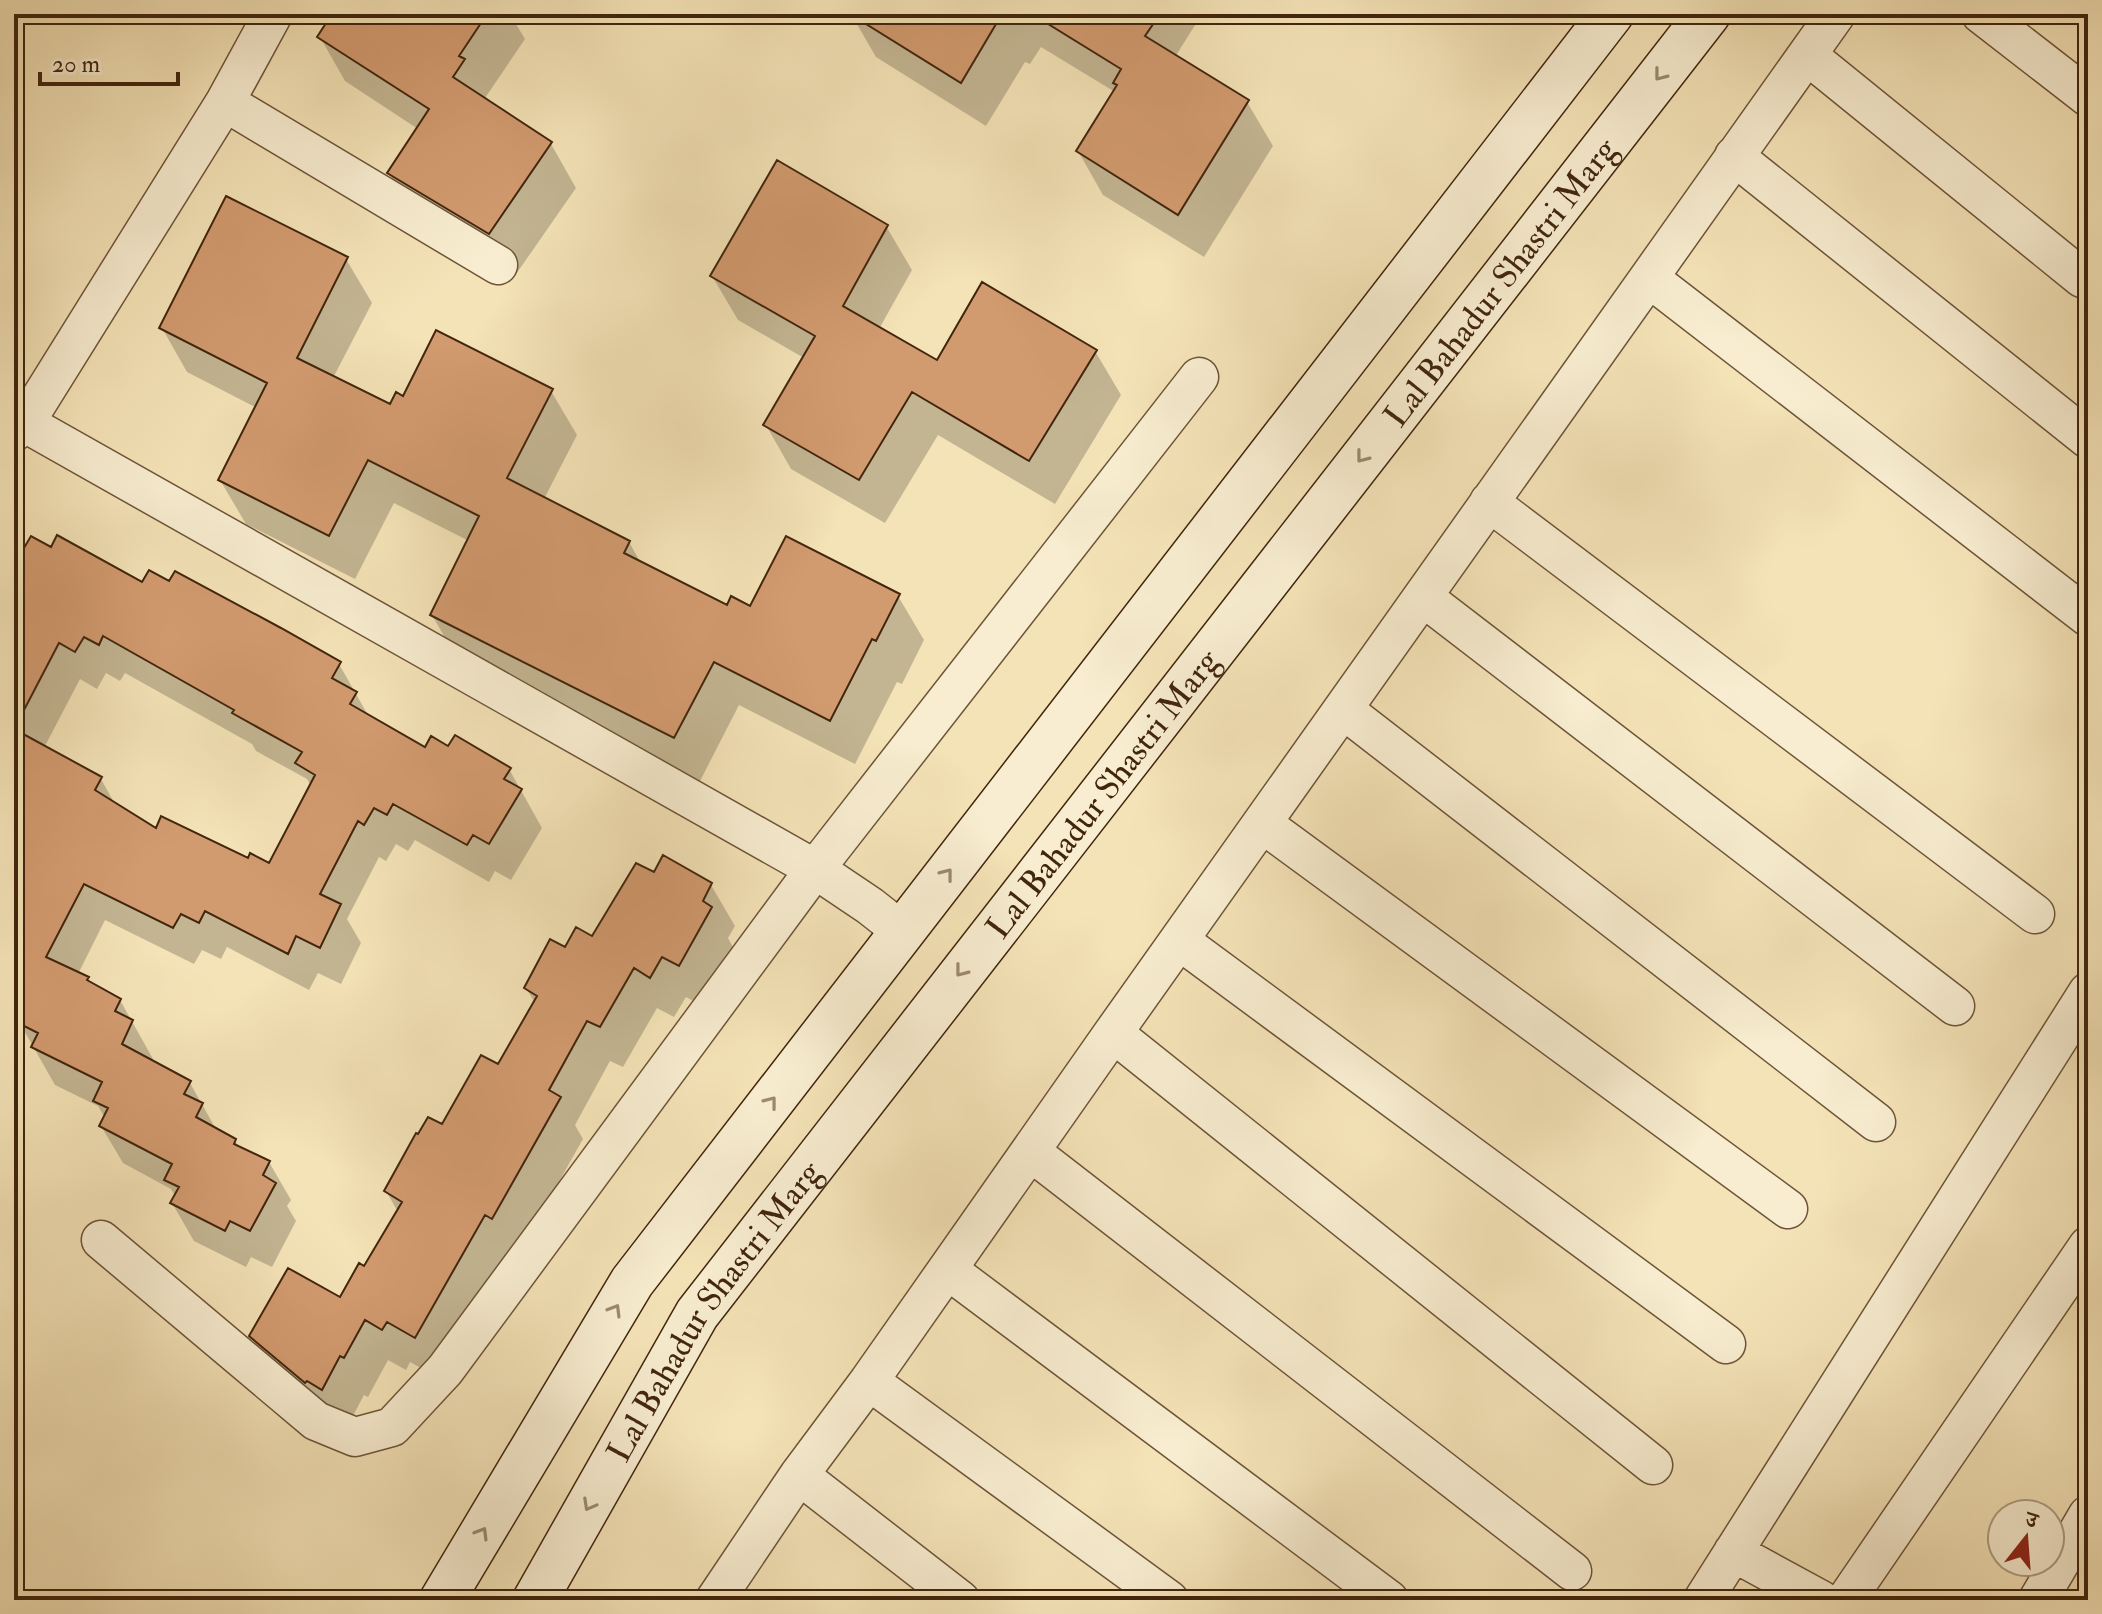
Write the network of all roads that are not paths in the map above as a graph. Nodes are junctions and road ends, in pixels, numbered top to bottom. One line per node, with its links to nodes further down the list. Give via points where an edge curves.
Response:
1 (273, 14): 8 (street)
2 (1611, 14): 23 (main road, Lal Bahadur Shastri Marg, one-way to 2)
3 (1708, 14): 43 (main road, Lal Bahadur Shastri Marg, one-way to 43, via 697,1314)
4 (1836, 14): 6 (street)
5 (1981, 14): 7 (street)
6 (1807, 55): 9 (street); 12 (street)
7 (2088, 97)
8 (225, 102): 10 (street); 14 (street)
9 (1734, 156): 11 (street); 15 (street)
10 (498, 265)
11 (1649, 278): 16 (street); 18 (street)
12 (2082, 278)
13 (1199, 377): 21 (street)
14 (20, 427): 21 (street)
15 (2088, 439)
16 (1489, 502): 17 (street); 22 (street)
17 (1423, 597): 19 (street); 26 (street)
18 (2088, 617)
19 (1344, 710): 20 (street); 28 (street)
20 (1263, 824): 24 (street); 30 (street)
21 (815, 869): 23 (street); 31 (street, via 445,1370 392,1427 355,1437 316,1421)
22 (2035, 914)
23 (903, 932): 42 (main road, Lal Bahadur Shastri Marg, one-way to 23, via 632,1282)
24 (1180, 941): 27 (street); 34 (street)
25 (2088, 992): 39 (street)
26 (1955, 1006)
27 (1113, 1033): 29 (street); 36 (street)
28 (1876, 1122)
29 (1031, 1152): 33 (street); 40 (street)
30 (1788, 1209)
31 (101, 1240)
32 (2088, 1246): 49 (street)
33 (948, 1270): 35 (street); 46 (street)
34 (1726, 1344)
35 (869, 1381): 37 (street); 45 (street)
36 (1653, 1465)
37 (799, 1475): 41 (street); 44 (street)
38 (2088, 1515): 50 (street)
39 (1733, 1552): 47 (street); 48 (street)
40 (1572, 1571)
41 (723, 1597)
42 (442, 1600)
43 (535, 1600)
44 (960, 1600)
45 (1169, 1600)
46 (1389, 1600)
47 (1703, 1600)
48 (1821, 1600)
49 (1846, 1600)
50 (2038, 1600)

